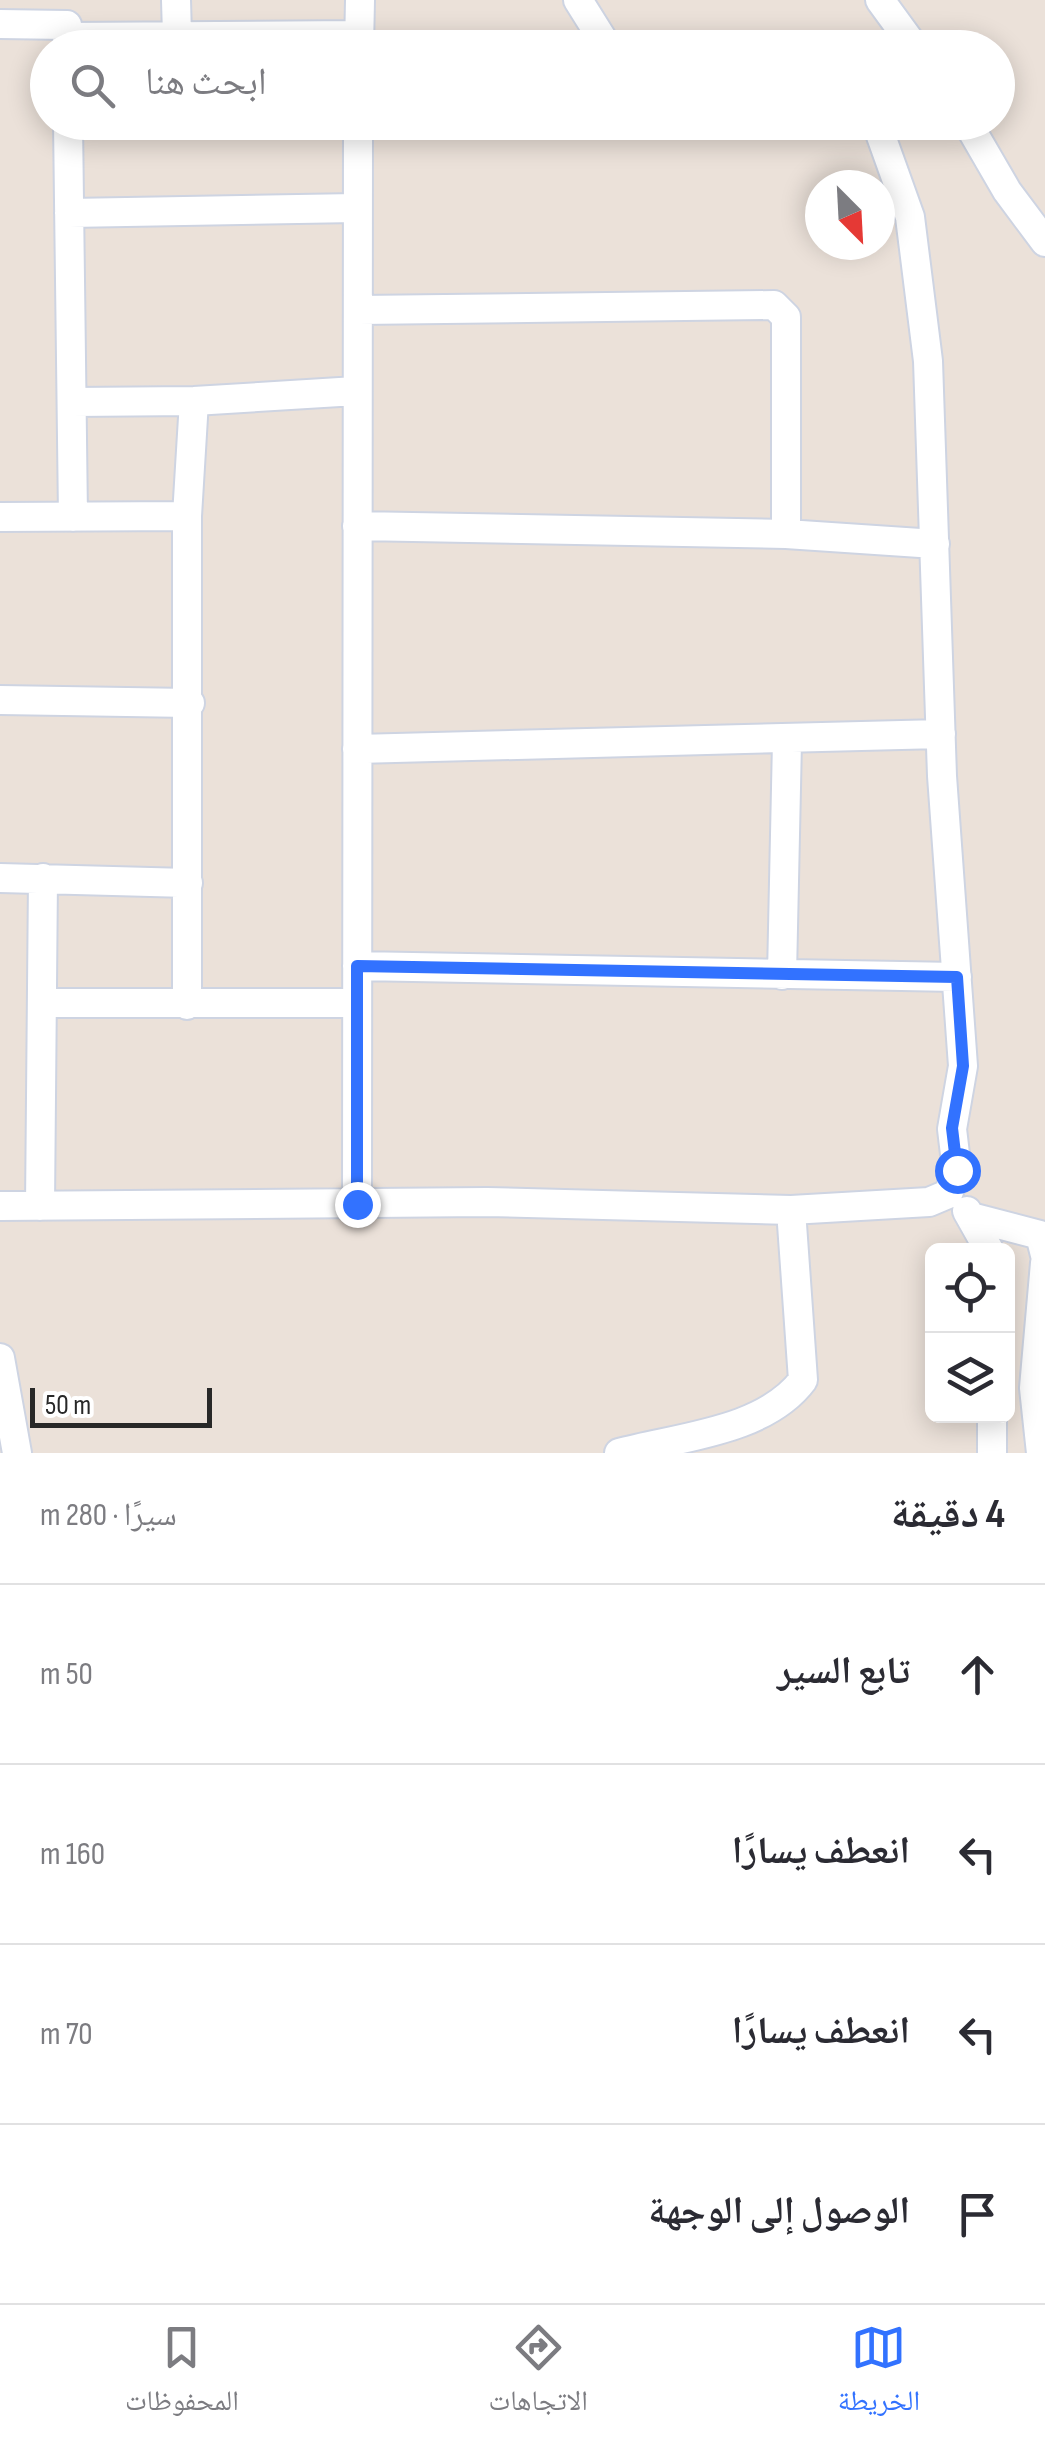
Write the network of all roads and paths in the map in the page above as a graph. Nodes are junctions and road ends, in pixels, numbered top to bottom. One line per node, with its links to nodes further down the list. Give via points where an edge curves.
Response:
1 (176, 0): 8 (street)
2 (360, 0): 9 (street)
3 (578, 0): 10 (street)
4 (880, 0): 11 (street)
5 (0, 24): 6 (street)
6 (66, 27): 7 (street)
7 (108, 30)
8 (178, 30)
9 (359, 30)
10 (597, 30)
11 (896, 30)
12 (68, 140): 17 (street)
13 (358, 140): 16 (street)
14 (882, 140): 28 (street, via 910,217 928,362)
15 (977, 140): 18 (street)
16 (356, 208): 17 (street); 19 (street)
17 (69, 213): 22 (street)
18 (1045, 242)
19 (359, 310): 20 (street); 27 (street, via 774,304 786,318)
20 (356, 392): 21 (street); 26 (street)
21 (194, 401): 22 (street); 23 (street)
22 (72, 402): 25 (street)
23 (188, 516): 25 (street); 30 (street)
24 (0, 517): 25 (street)
25 (73, 517)
26 (357, 526): 27 (street); 33 (street)
27 (786, 534): 28 (street)
28 (935, 544): 31 (street)
29 (0, 700): 30 (street)
30 (190, 703): 36 (street)
31 (941, 734): 32 (street); 39 (street)
32 (787, 742): 33 (street); 38 (street)
33 (357, 749): 37 (street)
34 (0, 878): 35 (street)
35 (43, 878): 36 (street); 40 (street)
36 (188, 883): 42 (street)
37 (357, 966): 38 (street); 41 (street)
38 (782, 975): 39 (street)
39 (957, 977): 43 (street, via 963,1066 952,1128 957,1170)
40 (42, 1003): 42 (street); 46 (street)
41 (357, 1003): 42 (street); 44 (street)
42 (187, 1005)
43 (948, 1194): 47 (street, via 929,1202); 48 (street)
44 (357, 1204): 46 (street); 47 (street)
45 (0, 1206): 46 (street)
46 (40, 1206)
47 (791, 1210): 55 (street, via 802,1380 788,1400 756,1417)
48 (975, 1218): 49 (street); 50 (street, via 1040,1235)
49 (985, 1243)
50 (1045, 1254)
51 (1045, 1264): 57 (street, via 1034,1388)
52 (0, 1358): 54 (street)
53 (992, 1423): 56 (street)
54 (16, 1453)
55 (619, 1453)
56 (992, 1453)
57 (1041, 1453)

